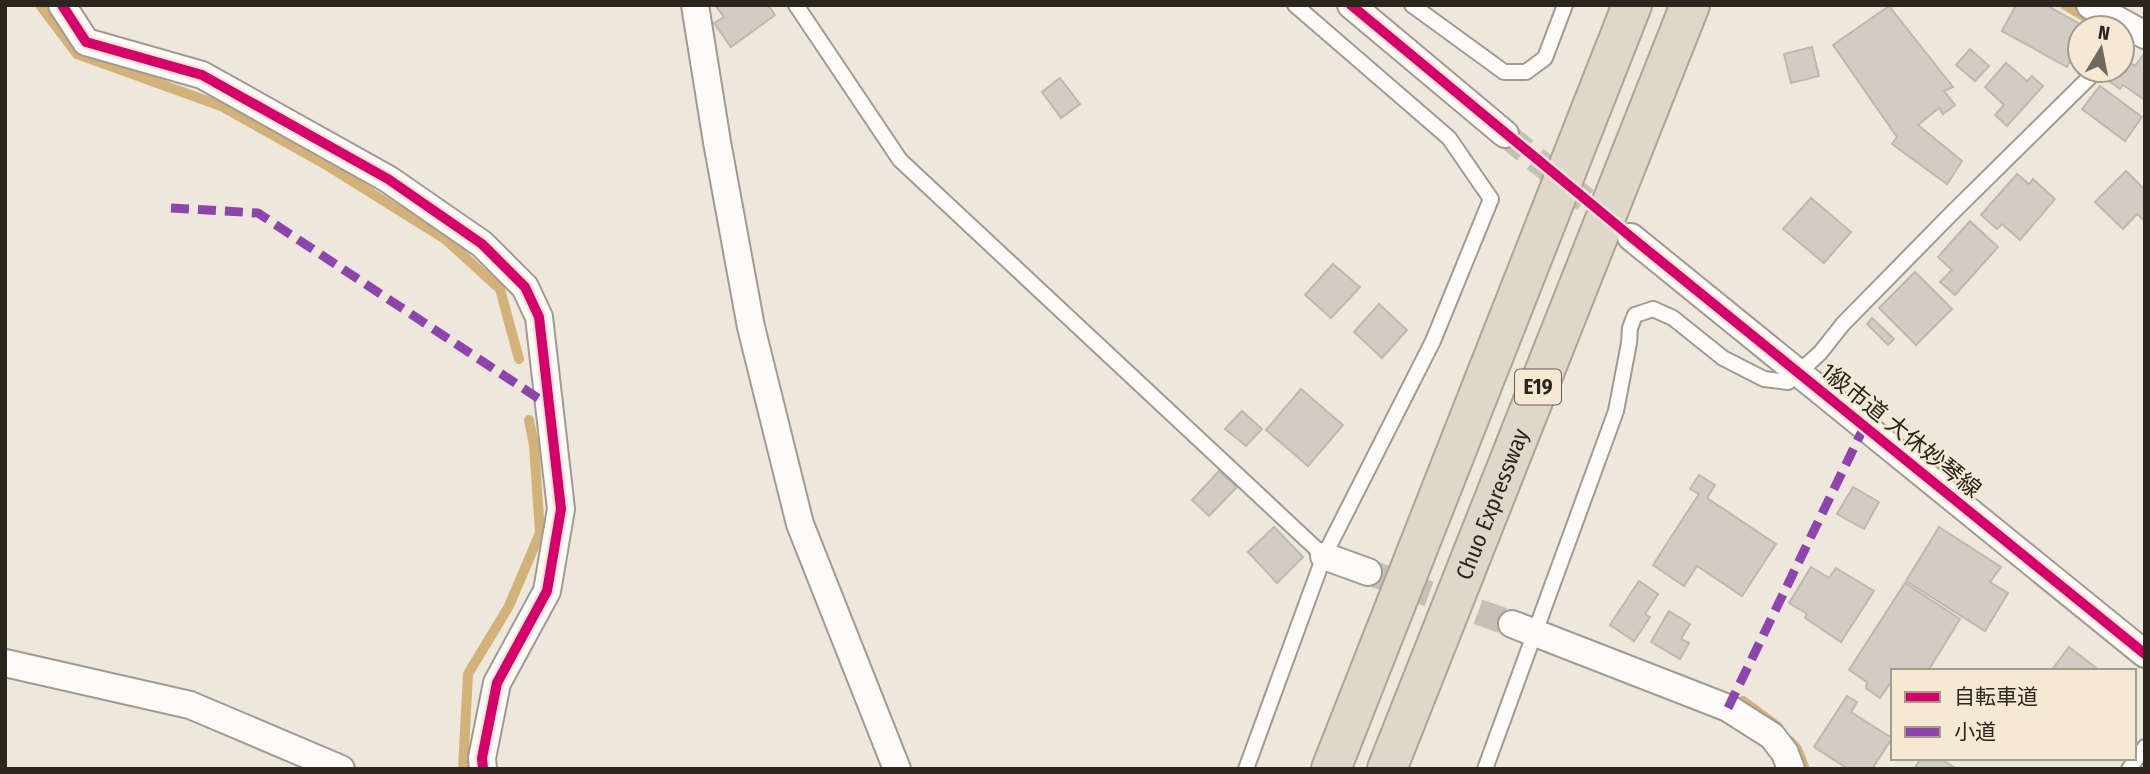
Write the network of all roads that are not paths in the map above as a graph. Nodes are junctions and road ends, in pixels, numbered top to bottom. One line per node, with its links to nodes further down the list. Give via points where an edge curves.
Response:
1 (61, 5): 20 (street, via 86,42 202,75 388,179 482,244 526,287 539,317 561,509 547,591 496,683)
2 (695, 5): 21 (street, via 751,327 800,524)
3 (796, 5): 14 (lane, via 900,160)
4 (1295, 5): 14 (lane, via 1449,138 1491,199 1433,341)
5 (1351, 5): 11 (street)
6 (1412, 5): 7 (lane, via 1504,72 1526,72 1545,58)
7 (1565, 5)
8 (1632, 5): 23 (highway, E19)
9 (1690, 5): 24 (highway, Chuo Expressway / E19)
10 (2083, 84): 13 (lane)
11 (1505, 134)
12 (1631, 237): 13 (street, 1級市道 大休妙琴線)
13 (1799, 374): 16 (lane, via 1788,382 1764,379 1723,358 1673,318 1653,309 1635,315 1616,411 1574,529); 17 (street, 1級市道 大休妙琴線)
14 (1324, 556): 15 (street); 22 (lane)
15 (1368, 572)
16 (1522, 628): 25 (lane); 26 (street, via 1728,708 1772,736 1786,753)
17 (2145, 654)
18 (5, 663): 19 (street, via 190,705)
19 (341, 769)
20 (483, 769)
21 (897, 769)
22 (1246, 769)
23 (1331, 769)
24 (1387, 769)
25 (1485, 769)
26 (1791, 769)

